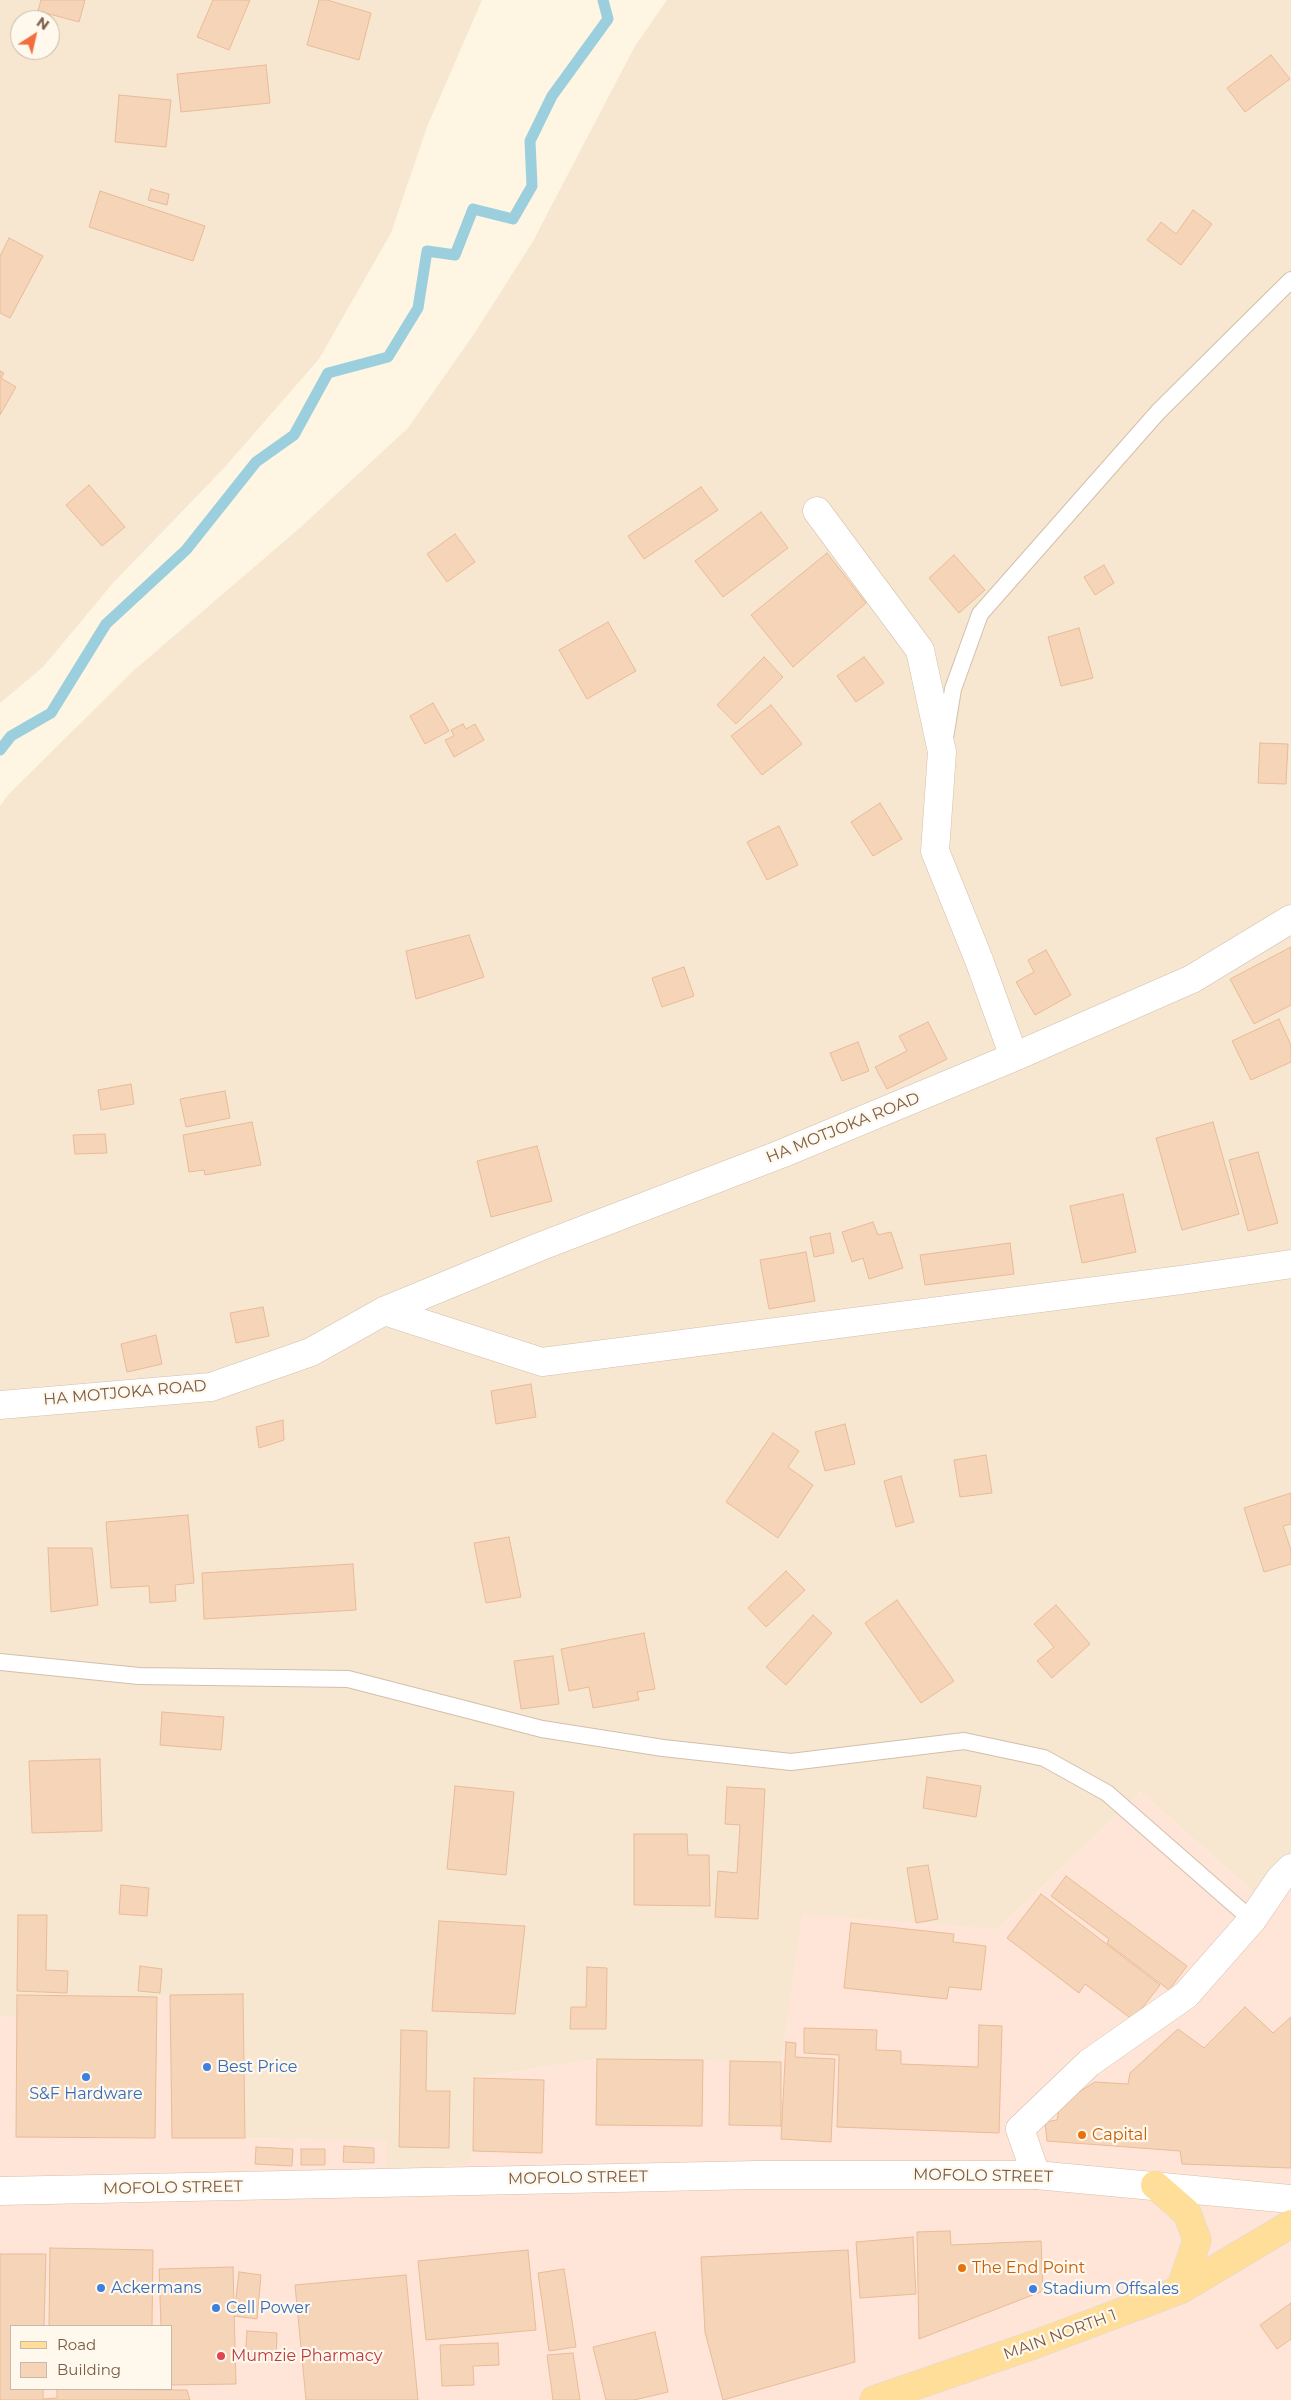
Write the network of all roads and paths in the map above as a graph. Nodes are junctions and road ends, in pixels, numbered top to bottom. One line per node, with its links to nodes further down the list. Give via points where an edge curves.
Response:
1 (1291, 280): 3 (lane, via 1158,412 980,614 953,689)
2 (817, 511): 3 (street, via 920,650)
3 (942, 752): 5 (street, via 935,851)
4 (1291, 919): 5 (street, HA MOTJOKA ROAD, via 1192,979)
5 (1014, 1057): 7 (street, HA MOTJOKA ROAD, via 781,1154 539,1247)
6 (1291, 1264): 7 (street, via 542,1362)
7 (384, 1311): 8 (street, HA MOTJOKA ROAD, via 311,1352 211,1387)
8 (0, 1405)
9 (0, 1662): 11 (lane, via 139,1676 348,1679 542,1729 663,1748 791,1762 964,1741 1044,1758 1108,1793)
10 (1291, 1868): 11 (street)
11 (1252, 1920): 12 (street, via 1186,1995 1089,2063 1020,2129)
12 (1036, 2175): 13 (street, MOFOLO STREET); 14 (street, MOFOLO STREET, via 757,2174)
13 (1155, 2184): 15 (street, MOFOLO STREET); 17 (main road, via 1187,2213 1197,2240)
14 (0, 2191)
15 (1291, 2199)
16 (1291, 2224): 17 (main road, MAIN NORTH 1)
17 (1180, 2290): 18 (main road, MAIN NORTH 1)
18 (874, 2400)

